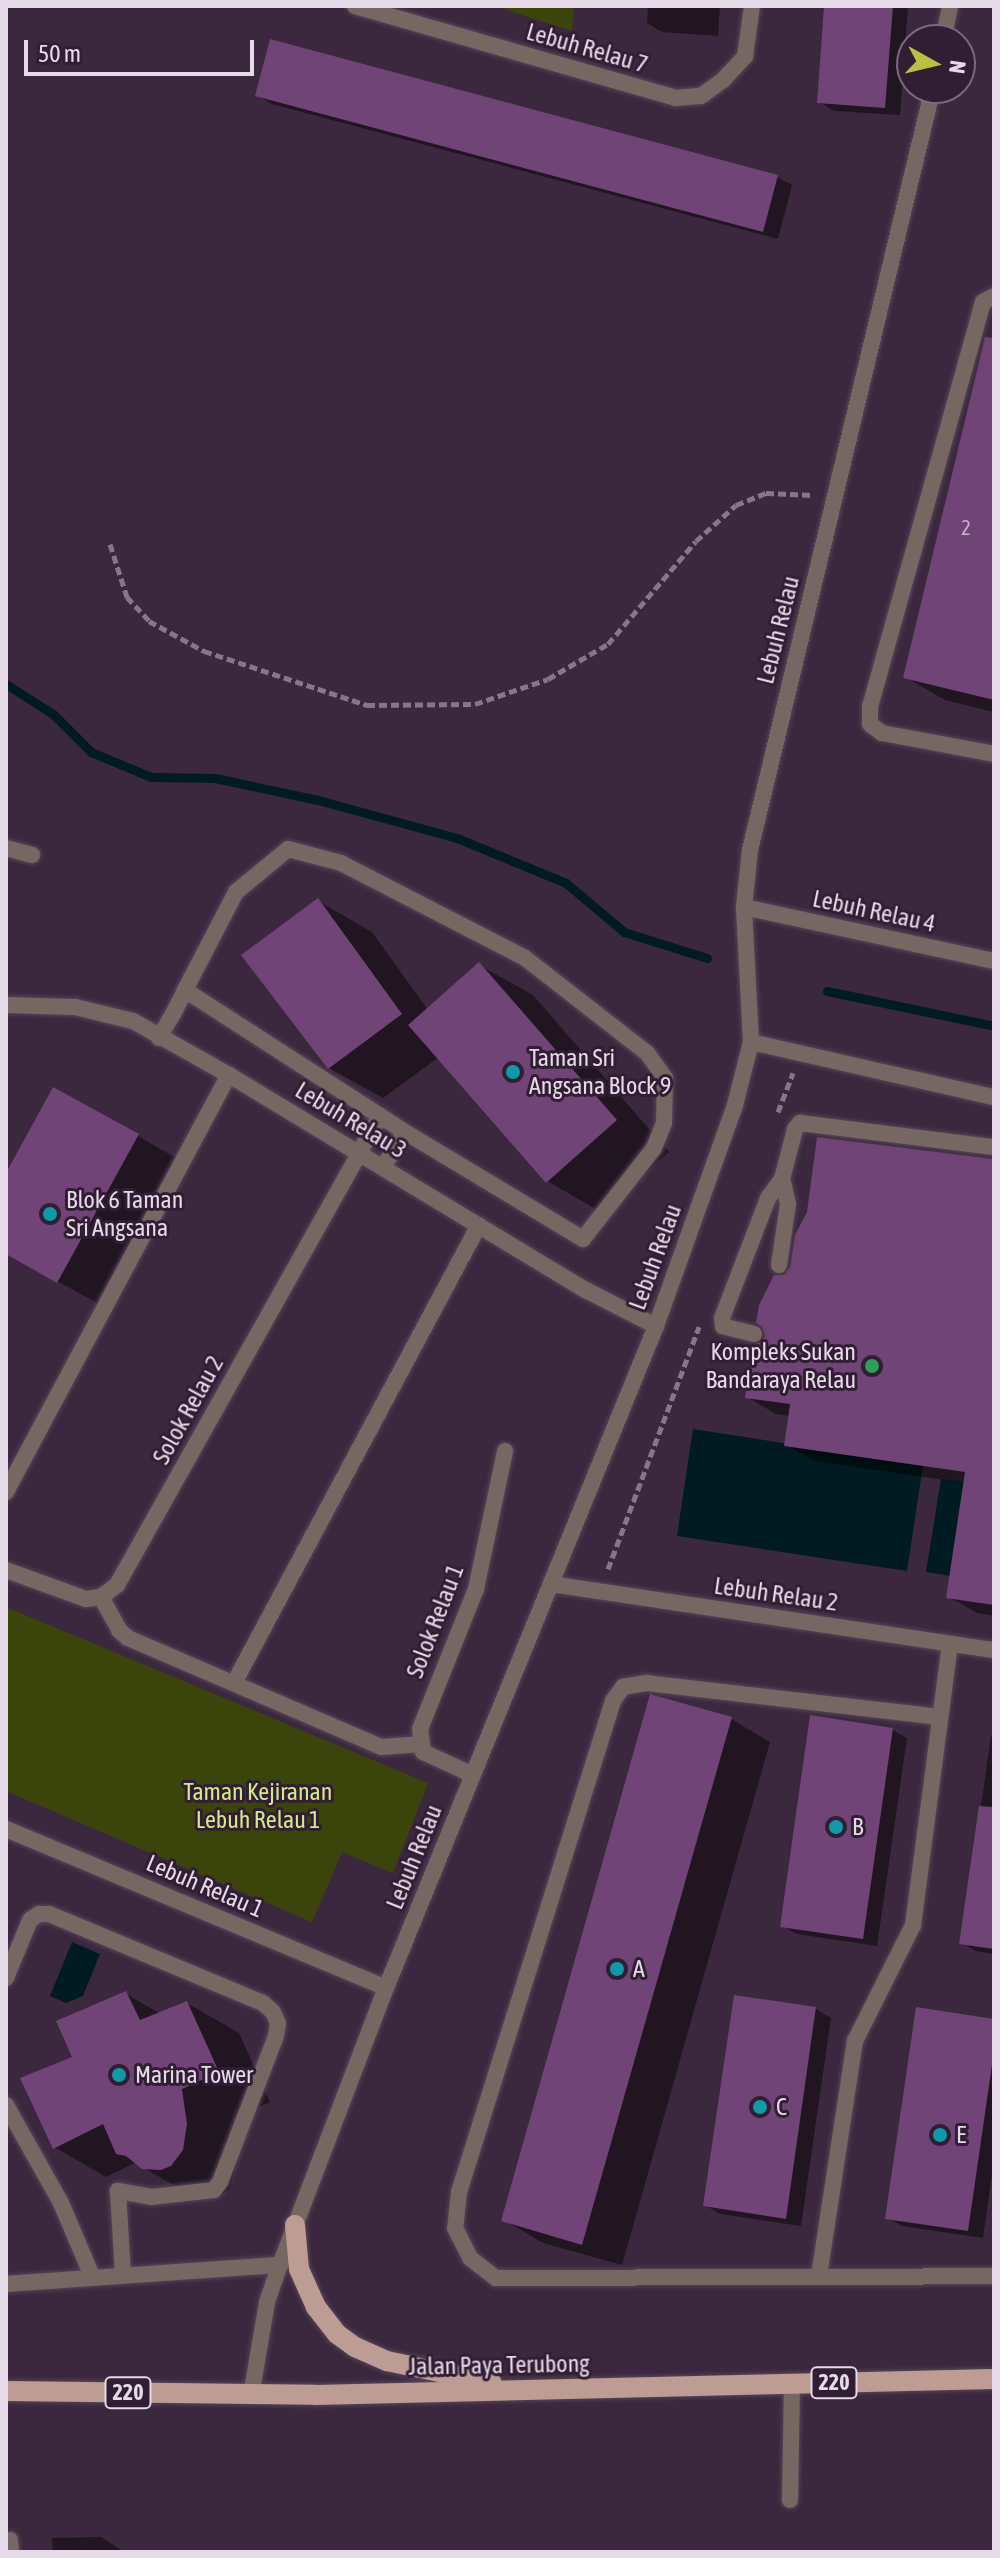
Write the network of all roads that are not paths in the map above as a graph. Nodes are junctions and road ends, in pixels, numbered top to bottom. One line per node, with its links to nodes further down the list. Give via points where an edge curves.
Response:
1 (355, 6): 2 (street, Lebuh Relau 7, via 676,98 701,96 745,56)
2 (752, 6)
3 (929, 104): 8 (street, Lebuh Relau, via 761,792)
4 (994, 296): 5 (street, via 983,302 870,706 870,724 882,733)
5 (994, 754)
6 (6, 848): 7 (street)
7 (32, 855)
8 (744, 907): 9 (street, Lebuh Relau 4); 13 (street, Lebuh Relau)
9 (994, 961)
10 (185, 990): 12 (street); 16 (street); 17 (street, via 236,892 288,849 341,863 525,958 647,1053 665,1078 664,1123 654,1148 583,1239)
11 (6, 1005): 12 (street, Lebuh Relau 3, via 106,1012)
12 (159, 1038): 14 (street, Lebuh Relau 3)
13 (751, 1042): 15 (street); 24 (street, Lebuh Relau, via 735,1105)
14 (229, 1075): 19 (street, Lebuh Relau 3); 27 (street)
15 (994, 1097)
16 (380, 1116): 17 (street); 19 (street, Solok Relau 2)
17 (405, 1132): 20 (street)
18 (994, 1147): 21 (street, via 808,1122 795,1129)
19 (359, 1153): 20 (street, Lebuh Relau 3); 30 (street, Solok Relau 2, via 128,1568)
20 (383, 1167): 22 (street, Lebuh Relau 3)
21 (782, 1179): 23 (street, via 788,1204); 25 (street, via 768,1198 722,1318 723,1326)
22 (479, 1225): 24 (street, Lebuh Relau 3); 33 (street)
23 (779, 1265)
24 (656, 1326): 29 (street, Lebuh Relau)
25 (754, 1334)
26 (505, 1451): 35 (street, Solok Relau 1, via 476,1589 420,1729)
27 (6, 1492)
28 (6, 1570): 30 (street, via 72,1596)
29 (551, 1584): 31 (street, Lebuh Relau 2); 36 (street, Lebuh Relau)
30 (101, 1597): 33 (street, via 128,1638)
31 (950, 1644): 32 (street, Lebuh Relau 2); 34 (street)
32 (994, 1650)
33 (234, 1683): 35 (street, via 381,1747)
34 (940, 1717): 45 (street, via 913,1925 855,2041); 45 (street, via 647,1683 623,1687 613,1701 459,2192 455,2228 470,2258 496,2278)
35 (420, 1744): 36 (street, via 430,1757)
36 (473, 1775): 39 (street, Lebuh Relau)
37 (6, 1829): 39 (street, Lebuh Relau 1)
38 (6, 1978): 43 (street, via 30,1920 49,1914 263,2003 278,2023 214,2190 152,2197 118,2191)
39 (386, 1988): 41 (street, Lebuh Relau)
40 (6, 2105): 44 (street, via 61,2203)
41 (295, 2225): 42 (street, Lebuh Relau); 50 (main road, via 299,2269 316,2307 355,2347 387,2361)
42 (280, 2265): 43 (street); 52 (street, Lebuh Relau, via 267,2302)
43 (123, 2274): 44 (street)
44 (92, 2276): 47 (street)
45 (819, 2276): 46 (street)
46 (994, 2276)
47 (6, 2284)
48 (994, 2379): 49 (main road, Jalan Paya Terubong / 220)
49 (792, 2384): 50 (main road, Jalan Paya Terubong / 220); 53 (street)
50 (524, 2390): 52 (main road, Jalan Paya Terubong / 220)
51 (6, 2391): 52 (main road, Jalan Paya Terubong / 220)
52 (251, 2396)
53 (790, 2500)

